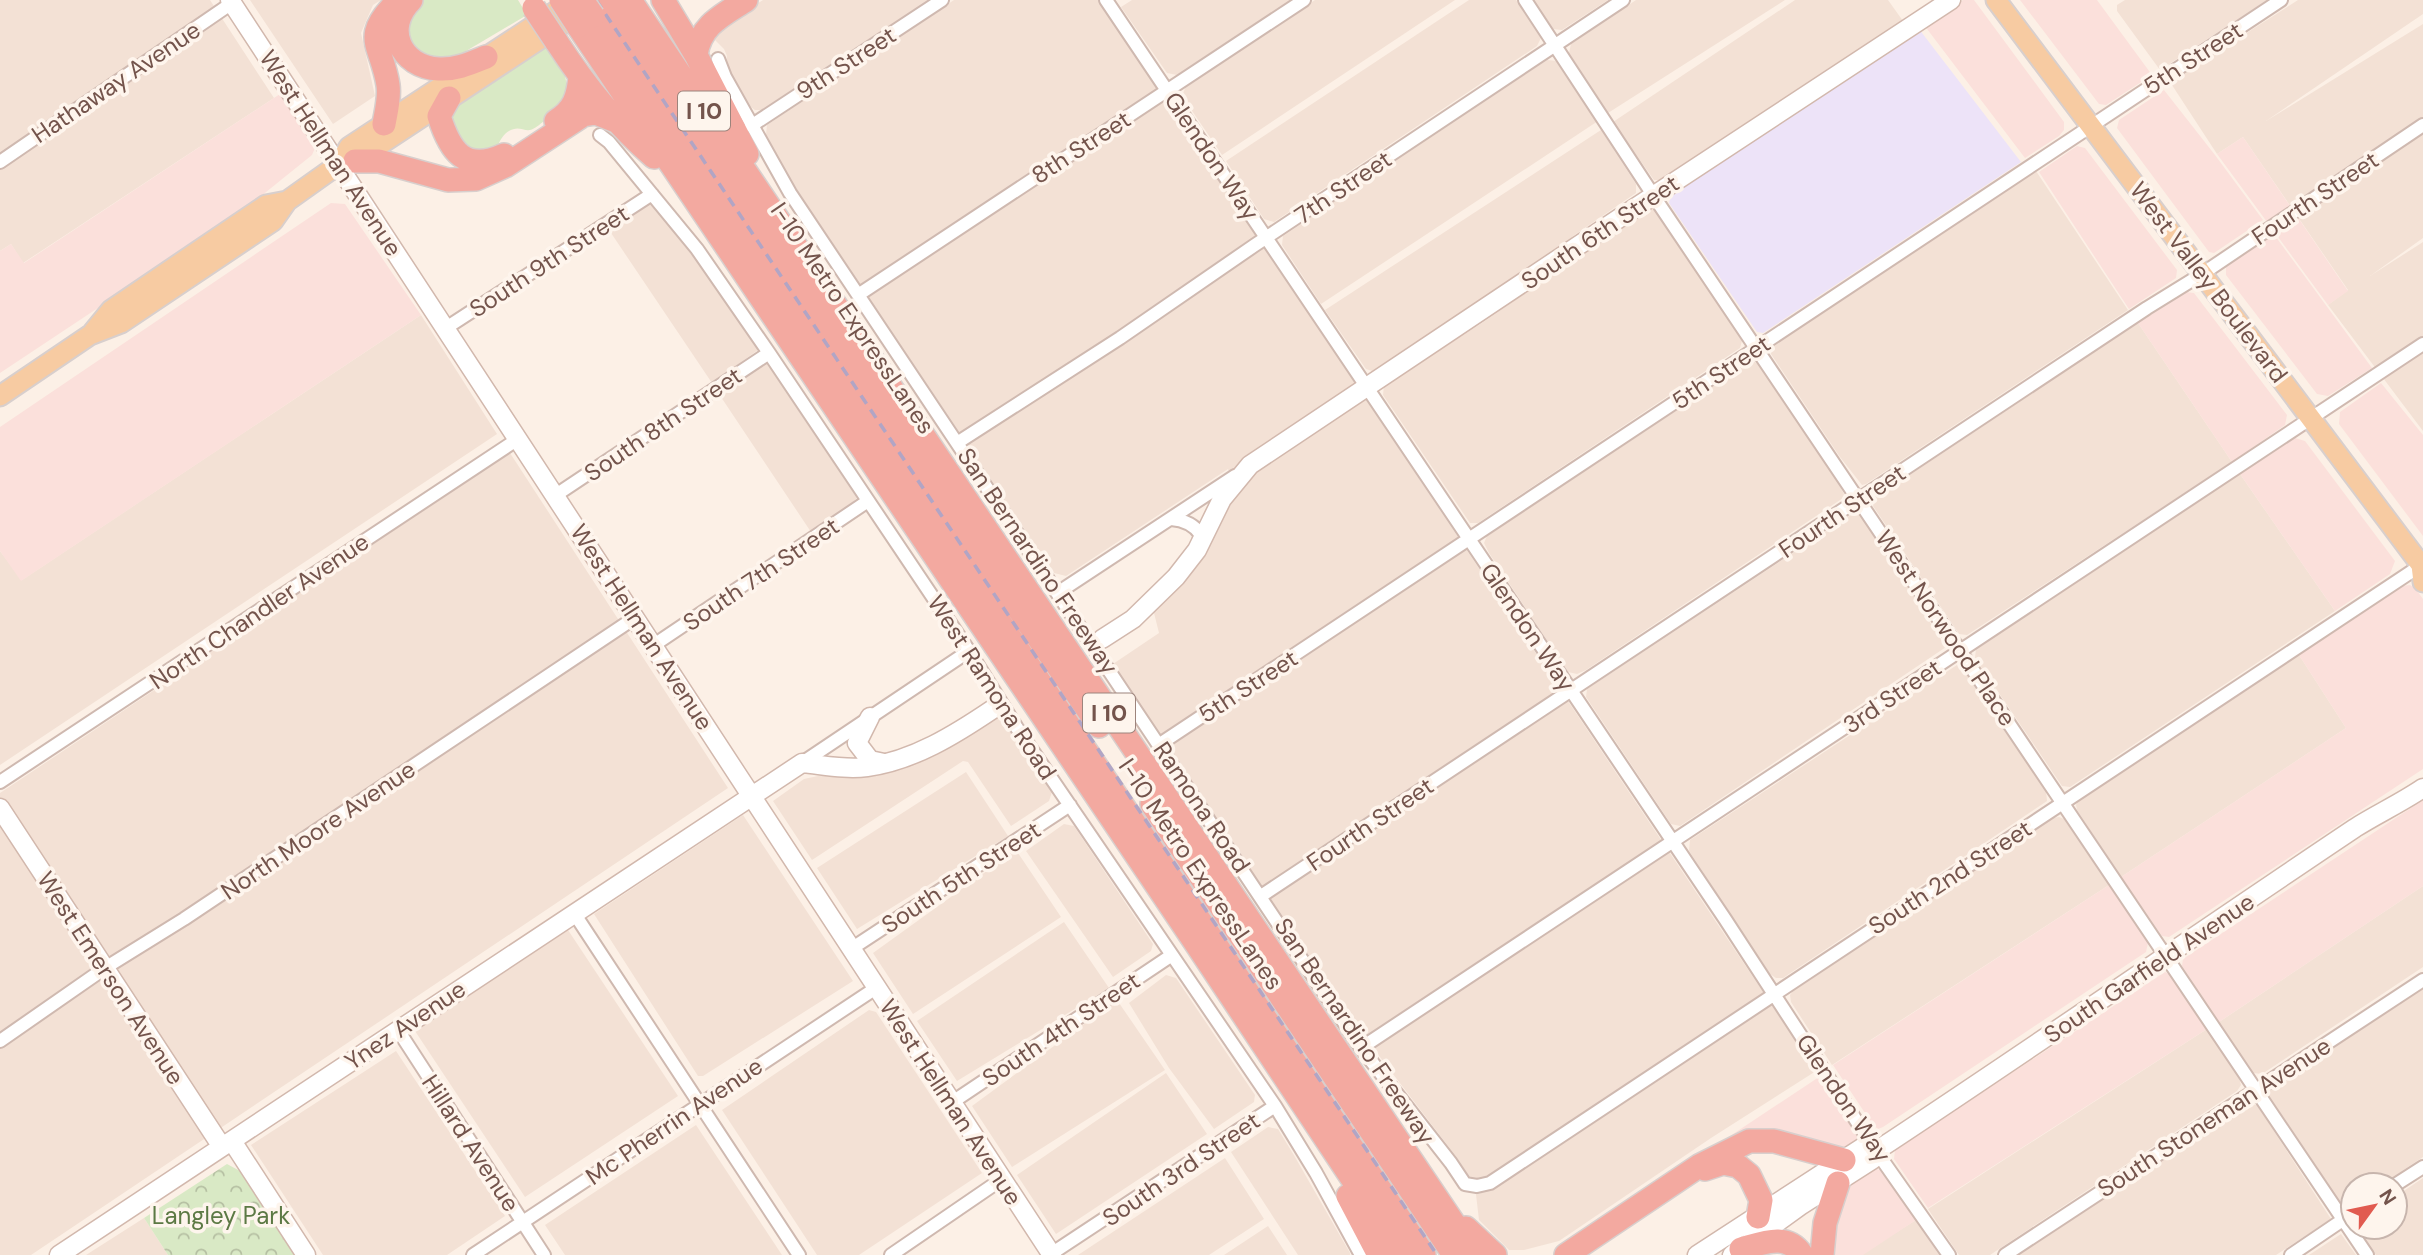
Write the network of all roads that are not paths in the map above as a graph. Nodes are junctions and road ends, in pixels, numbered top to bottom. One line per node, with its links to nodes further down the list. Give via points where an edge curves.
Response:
1 (399, 0): 25 (highway, via 378,27 376,41 389,87)
2 (411, 0): 20 (highway, via 397,24 398,39 404,54 416,64 453,69)
3 (561, 0): 18 (highway, San Bernardino Freeway / I 10, bridge)
4 (573, 0): 20 (main road)
5 (664, 0): 6 (highway, via 691,19 702,18); 21 (highway)
6 (733, 0)
7 (746, 0): 21 (highway, via 700,38)
8 (942, 0): 28 (street, 9th Street)
9 (1106, 0): 23 (street, Glendon Way)
10 (1304, 0): 23 (street, 8th Street)
11 (1525, 0): 19 (street, West Norwood Place)
12 (1623, 0): 19 (street, 7th Street)
13 (1951, 0): 34 (street, South 6th Street)
14 (1996, 0): 26 (main road, West Valley Boulevard)
15 (2281, 0): 26 (street, 5th Street)
16 (231, 1): 30 (street, Hathaway Avenue); 31 (street, West Hellman Avenue)
17 (531, 4): 22 (highway, bridge)
18 (601, 6): 24 (main road); 32 (highway, San Bernardino Freeway / I 10); 35 (highway, San Bernardino Freeway / I 10); 114 (highway, I-10 Metro ExpressLanes); 115 (highway, I-10 Metro ExpressLanes, via 1095,720)
19 (1555, 45): 34 (street, West Norwood Place); 36 (street, 7th Street)
20 (486, 57): 25 (main road)
21 (707, 57): 28 (street, Ramona Road, via 725,77); 35 (highway)
22 (580, 77): 24 (highway, via 578,95 562,117 488,162 475,162 448,142 439,116); 29 (highway)
23 (1168, 90): 36 (street, Glendon Way); 38 (street, 8th Street)
24 (449, 98): 31 (main road)
25 (384, 124): 31 (main road, via 349,148)
26 (2091, 125): 37 (main road, West Valley Boulevard); 41 (street, 5th Street)
27 (2423, 125): 37 (street, Fourth Street)
28 (751, 126): 38 (street, Ramona Road)
29 (608, 128): 31 (highway, via 596,113 583,115 505,166 476,179 448,180 379,161); 32 (highway); 33 (street, West Ramona Road, via 609,142)
30 (0, 162)
31 (347, 163): 39 (street, West Hellman Avenue); 44 (main road, via 287,201 266,205 111,310 90,335)
32 (680, 180): 92 (highway, San Bernardino Freeway / I 10)
33 (652, 194): 39 (street, South 9th Street); 42 (street, West Ramona Road, via 697,249)
34 (1654, 196): 41 (street, West Norwood Place); 43 (street, South 6th Street)
35 (778, 221): 99 (highway, San Bernardino Freeway / I 10)
36 (1267, 237): 43 (street, Glendon Way); 47 (street, 7th Street)
37 (2202, 274): 45 (main road, West Valley Boulevard); 50 (street, Fourth Street)
38 (858, 295): 47 (street, Ramona Road)
39 (446, 328): 46 (street, West Hellman Avenue)
40 (2423, 344): 45 (street, 3rd Street)
41 (1757, 347): 50 (street, West Norwood Place); 53 (street, 5th Street)
42 (769, 353): 49 (street, South 8th Street); 51 (street, West Ramona Road)
43 (1367, 387): 48 (street, South 6th Street); 53 (street, Glendon Way)
44 (0, 396)
45 (2312, 418): 55 (main road, West Valley Boulevard); 61 (street, 3rd Street)
46 (518, 439): 49 (street, West Hellman Avenue); 68 (street, North Chandler Avenue)
47 (957, 443): 56 (street, Ramona Road)
48 (1250, 466): 52 (street, South 6th Street); 54 (street, South 6th Street, via 1222,499)
49 (556, 495): 57 (street, West Hellman Avenue)
50 (1860, 499): 61 (street, West Norwood Place); 62 (street, Fourth Street)
51 (868, 502): 59 (street, South 7th Street); 60 (street, West Ramona Road)
52 (1171, 519): 54 (street, via 1196,527 1201,535); 56 (street, South 6th Street)
53 (1470, 540): 62 (street, Glendon Way); 65 (street, 5th Street)
54 (1197, 550): 58 (street, South 6th Street, via 1150,605)
55 (2422, 569): 71 (street, South 2nd Street)
56 (1059, 592): 65 (street, Ramona Road)
57 (636, 617): 59 (street, West Hellman Avenue); 80 (street, North Moore Avenue)
58 (1102, 639)
59 (654, 645): 70 (street, West Hellman Avenue)
60 (969, 651): 64 (street); 72 (street, West Ramona Road)
61 (1961, 651): 71 (street, West Norwood Place); 74 (street, 3rd Street)
62 (1570, 691): 74 (street, Glendon Way); 75 (street, Fourth Street)
63 (993, 709): 67 (street, via 948,738)
64 (870, 717): 66 (street); 67 (street, via 857,743 870,760)
65 (1160, 744): 75 (street, Ramona Road)
66 (802, 763): 67 (street, via 866,767); 70 (street)
67 (884, 763)
68 (0, 782)
69 (2423, 788): 79 (street, South Garfield Avenue)
70 (750, 796): 76 (street, Ynez Avenue); 77 (street, West Hellman Avenue)
71 (2064, 802): 79 (street, West Norwood Place); 83 (street, South 2nd Street)
72 (1070, 805): 77 (street, South 5th Street); 78 (street, West Ramona Road)
73 (0, 808): 80 (street, West Emerson Avenue)
74 (1672, 842): 83 (street, Glendon Way); 86 (street, 3rd Street)
75 (1261, 896): 86 (street, Ramona Road)
76 (574, 913): 84 (street, Ynez Avenue); 89 (street)
77 (852, 949): 82 (street, West Hellman Avenue)
78 (1172, 955): 88 (street, South 4th Street); 90 (street, West Ramona Road)
79 (2166, 956): 87 (street, West Norwood Place); 93 (street, South Garfield Avenue)
80 (105, 968): 85 (street, North Moore Avenue); 91 (street, West Emerson Avenue)
81 (2423, 980): 87 (street, South Stoneman Avenue)
82 (876, 988): 88 (street, West Hellman Avenue); 89 (street, Mc Pherrin Avenue)
83 (1774, 994): 93 (street, Glendon Way); 97 (street, South 2nd Street, via 1490,1183)
84 (398, 1030): 91 (street, Ynez Avenue); 101 (street, Hillard Avenue)
85 (0, 1041)
86 (1362, 1048): 97 (street, Ramona Road, via 1465,1184)
87 (2255, 1090): 98 (street, West Norwood Place); 124 (street, South Stoneman Avenue)
88 (951, 1103): 95 (street, West Hellman Avenue)
89 (699, 1104): 101 (street, Mc Pherrin Avenue); 108 (street)
90 (1275, 1106): 110 (street, South 3rd Street); 111 (street, West Ramona Road)
91 (227, 1144): 104 (street, Ynez Avenue); 105 (street, West Emerson Avenue)
92 (1330, 1147): 112 (highway, via 1349,1199); 113 (highway, San Bernardino Freeway / I 10)
93 (1876, 1151): 94 (street, South Garfield Avenue, via 1863,1147); 96 (street, South Garfield Avenue, via 1872,1160); 123 (street, Glendon Way)
94 (1844, 1160): 100 (street, South Garfield Avenue); 118 (highway, via 1774,1141 1749,1142 1699,1166)
95 (1002, 1179): 109 (street); 110 (street, West Hellman Avenue)
96 (1838, 1183): 103 (street, South Garfield Avenue); 122 (highway, via 1825,1223)
97 (1477, 1186)
98 (2339, 1204)
99 (1441, 1205): 116 (highway, San Bernardino Freeway / I 10); 117 (highway)
100 (1758, 1217): 119 (highway, via 1761,1200 1749,1175 1738,1166 1723,1163 1706,1168); 120 (street, South Garfield Avenue)
101 (523, 1222): 106 (street, Mc Pherrin Avenue); 107 (street, Hillard Avenue)
102 (2339, 1222): 125 (street)
103 (1736, 1252): 121 (highway, via 1784,1240)
104 (60, 1255)
105 (306, 1255)
106 (473, 1255)
107 (544, 1255)
108 (799, 1255)
109 (891, 1255)
110 (1051, 1255)
111 (1361, 1255)
112 (1379, 1255)
113 (1403, 1255)
114 (1424, 1255)
115 (1454, 1255)
116 (1475, 1255)
117 (1495, 1255)
118 (1566, 1255)
119 (1578, 1255)
120 (1697, 1255)
121 (1802, 1255)
122 (1822, 1255)
123 (1949, 1255)
124 (2005, 1255)
125 (2291, 1255)

